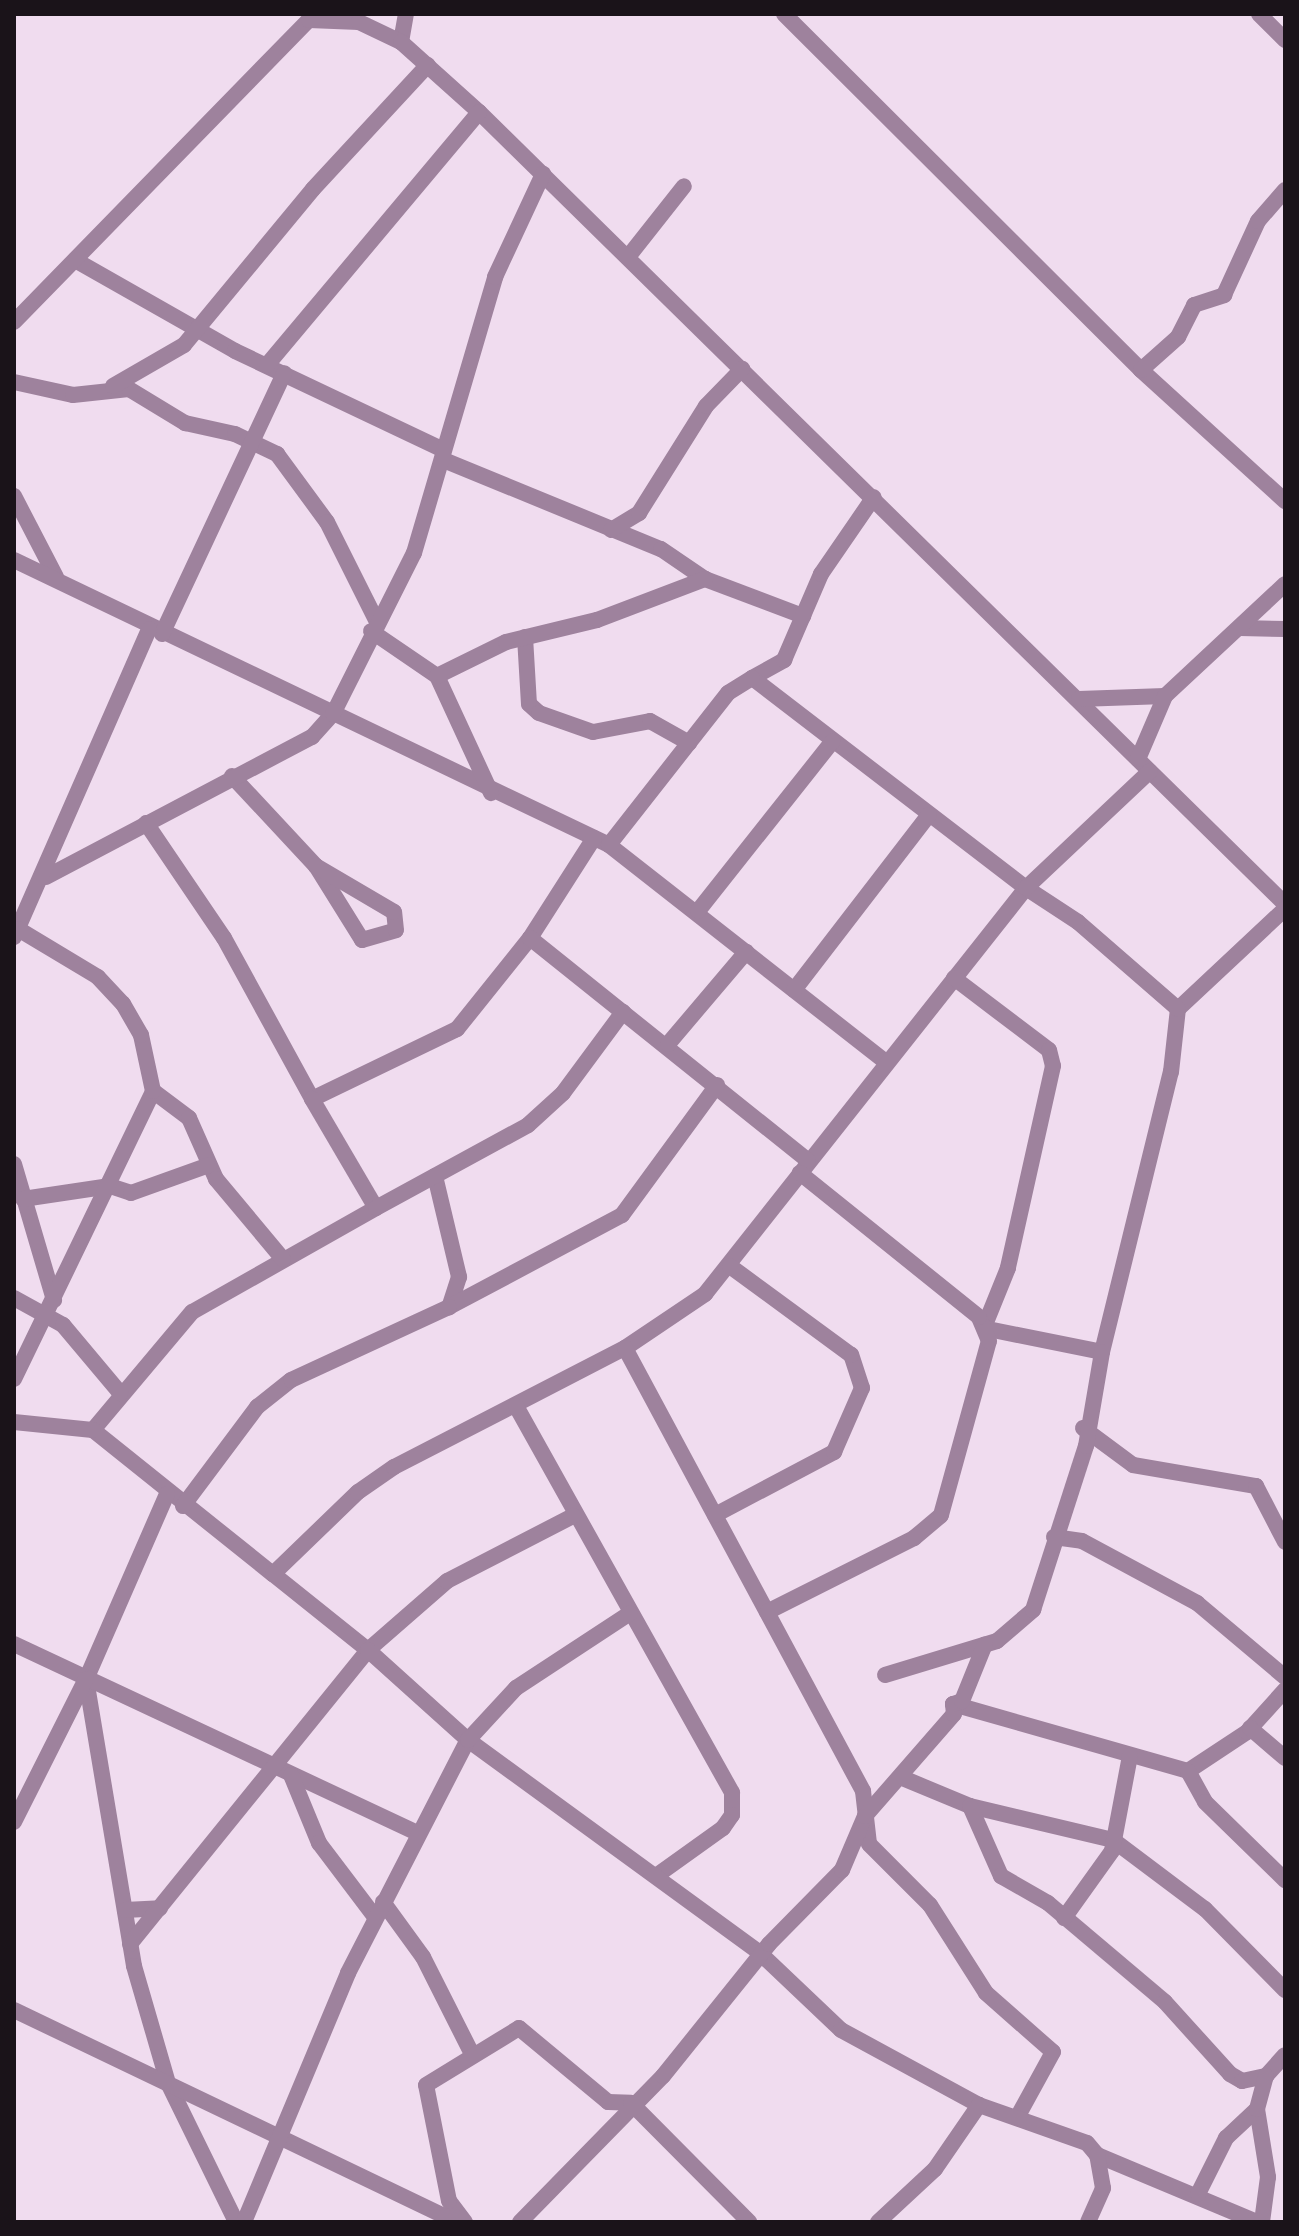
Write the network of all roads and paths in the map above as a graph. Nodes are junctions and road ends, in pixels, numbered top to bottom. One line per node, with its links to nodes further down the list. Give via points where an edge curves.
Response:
1 (406, 14): 6 (street)
2 (784, 14): 18 (street)
3 (1259, 14): 5 (street)
4 (306, 17): 6 (street, via 342,17); 13 (street)
5 (1285, 40)
6 (401, 42): 7 (street)
7 (428, 65): 8 (street); 15 (street)
8 (479, 112): 9 (street); 16 (street)
9 (543, 174): 12 (street); 23 (street, via 495,277)
10 (684, 186): 12 (street)
11 (1285, 190): 18 (street, via 1258,221 1224,295 1194,305 1178,337)
12 (628, 257): 17 (street)
13 (75, 260): 14 (street); 15 (street)
14 (14, 322)
15 (193, 328): 16 (street); 21 (street, via 176,354)
16 (267, 365): 19 (street)
17 (742, 369): 25 (street); 27 (street, via 706,406)
18 (1141, 370): 26 (street)
19 (284, 373): 22 (street); 23 (street)
20 (14, 382): 21 (street, via 73,395)
21 (113, 386): 22 (street, via 145,394 185,423)
22 (255, 443): 35 (street, via 302,481); 38 (street)
23 (443, 455): 28 (street); 35 (street, via 414,553)
24 (14, 496): 31 (street)
25 (874, 497): 34 (street, via 821,574); 45 (street)
26 (1285, 501)
27 (639, 513): 28 (street); 29 (street)
28 (611, 530): 29 (street)
29 (643, 542): 32 (street)
30 (14, 560): 31 (street)
31 (56, 577): 38 (street)
32 (705, 579): 34 (street); 39 (street, via 612,615)
33 (1285, 584): 36 (street)
34 (803, 616): 40 (street, via 797,640)
35 (373, 626): 41 (street); 46 (street)
36 (1240, 628): 37 (street); 44 (street)
37 (1285, 629)
38 (156, 632): 46 (street); 57 (street)
39 (525, 637): 41 (street); 48 (street, via 529,704 539,713 593,732 650,721)
40 (774, 670): 42 (street); 43 (street)
41 (437, 676): 52 (street)
42 (752, 678): 43 (street); 48 (street, via 728,693)
43 (777, 694): 47 (street)
44 (1165, 696): 45 (street); 49 (street)
45 (1079, 699): 49 (street)
46 (333, 714): 51 (street, via 312,737); 52 (street)
47 (832, 742): 53 (street); 60 (street)
48 (689, 743): 55 (street)
49 (1138, 759): 50 (street)
50 (1150, 771): 58 (street); 59 (street)
51 (232, 776): 54 (street); 56 (street)
52 (491, 793): 55 (street)
53 (929, 815): 58 (street); 65 (street)
54 (146, 823): 57 (street); 72 (street, via 218,928)
55 (602, 842): 60 (street); 62 (street)
56 (316, 866): 56 (street, via 394,912 396,930 362,940)
57 (46, 877): 61 (street)
58 (1026, 888): 64 (street); 66 (street)
59 (1285, 907): 66 (street)
60 (698, 911): 63 (street)
61 (16, 933): 71 (street, via 98,977 123,1004 141,1035)
62 (530, 938): 67 (street); 72 (street, via 457,1029)
63 (746, 952): 65 (street); 68 (street)
64 (954, 978): 69 (street); 87 (street, via 1049,1050 1053,1066 1008,1268)
65 (794, 990): 69 (street)
66 (1178, 1009): 89 (street, via 1171,1072)
67 (623, 1012): 68 (street); 76 (street, via 548,1110)
68 (668, 1044): 70 (street)
69 (887, 1063): 75 (street)
70 (717, 1085): 75 (street); 83 (street, via 622,1215)
71 (153, 1091): 74 (street, via 199,1132); 77 (street)
72 (312, 1099): 79 (street)
73 (14, 1164): 78 (street)
74 (209, 1165): 77 (street, via 131,1193); 80 (street)
75 (804, 1167): 81 (street); 87 (street)
76 (435, 1176): 79 (street); 82 (street)
77 (110, 1186): 78 (street); 85 (street)
78 (23, 1199): 85 (street)
79 (376, 1208): 80 (street)
80 (283, 1259): 91 (street, via 192,1312)
81 (730, 1266): 88 (street, via 677,1318); 98 (street, via 851,1355 862,1388 834,1452)
82 (459, 1277): 83 (street); 86 (street)
83 (480, 1292): 86 (street)
84 (14, 1298): 85 (street)
85 (50, 1307): 90 (street); 91 (street)
86 (449, 1307): 97 (street, via 291,1380 247,1418)
87 (986, 1327): 89 (street); 103 (street, via 941,1515 914,1538)
88 (625, 1348): 92 (street); 98 (street)
89 (1102, 1352): 94 (street)
90 (14, 1379)
91 (120, 1393): 95 (street)
92 (516, 1406): 99 (street); 102 (street, via 358,1492)
93 (14, 1422): 95 (street)
94 (1083, 1428): 100 (street, via 1086,1446); 101 (street, via 1133,1465 1262,1489)
95 (93, 1430): 96 (street)
96 (167, 1494): 97 (street); 109 (street)
97 (183, 1506): 102 (street)
98 (715, 1515): 103 (street)
99 (573, 1516): 104 (street); 107 (street, via 447,1581)
100 (1054, 1537): 106 (street, via 1054,1559 1033,1610 1014,1631); 110 (street, via 1082,1541 1197,1603)
101 (1285, 1542)
102 (273, 1574): 107 (street)
103 (767, 1612): 121 (street, via 863,1791)
104 (630, 1613): 114 (street, via 516,1688); 125 (street, via 735,1803 723,1828)
105 (14, 1644): 109 (street)
106 (985, 1644): 108 (street); 112 (street, via 962,1701)
107 (368, 1650): 114 (street); 118 (street)
108 (885, 1675)
109 (86, 1677): 118 (street); 122 (street); 128 (street)
110 (1285, 1677)
111 (1285, 1690): 113 (street)
112 (953, 1704): 115 (street); 119 (street, via 954,1714)
113 (1250, 1728): 116 (street); 117 (street)
114 (468, 1740): 123 (street); 125 (street)
115 (1130, 1756): 117 (street); 124 (street)
116 (1285, 1758)
117 (1188, 1771): 126 (street, via 1205,1802)
118 (284, 1772): 123 (street); 127 (street); 129 (street, via 319,1843)
119 (905, 1779): 120 (street); 121 (street)
120 (970, 1806): 124 (street); 130 (street, via 1001,1876)
121 (865, 1816): 132 (street, via 842,1870); 142 (street, via 874,1851 930,1905 986,1993 1053,2052)
122 (14, 1822)
123 (418, 1833): 129 (street)
124 (1113, 1840): 130 (street, via 1110,1857); 133 (street, via 1205,1909)
125 (656, 1876): 132 (street)
126 (1285, 1880)
127 (160, 1908): 128 (street); 131 (street)
128 (125, 1910): 131 (street)
129 (379, 1910): 135 (street, via 423,1957); 143 (street)
130 (1064, 1918): 137 (street, via 1165,2002 1230,2074 1242,2081)
131 (130, 1944): 138 (street)
132 (761, 1954): 139 (street, via 725,2005); 140 (street, via 841,2030)
133 (1285, 1990)
134 (14, 2010): 138 (street)
135 (471, 2052): 139 (street, via 519,2028 608,2102); 149 (street, via 433,2074 424,2095 449,2201)
136 (1285, 2055): 137 (street)
137 (1266, 2076): 141 (street)
138 (168, 2083): 143 (street); 146 (street)
139 (631, 2103): 150 (street); 151 (street)
140 (979, 2105): 142 (street); 152 (street, via 935,2169)
141 (1257, 2109): 145 (street, via 1226,2138); 154 (street, via 1268,2177)
142 (1018, 2116): 144 (street, via 1087,2143)
143 (278, 2131): 147 (street); 148 (street)
144 (1097, 2155): 145 (street); 153 (street, via 1103,2188)
145 (1198, 2194): 154 (street)
146 (236, 2222)
147 (244, 2222)
148 (457, 2222)
149 (465, 2222)
150 (520, 2222)
151 (749, 2222)
152 (878, 2222)
153 (1088, 2222)
154 (1260, 2222)

